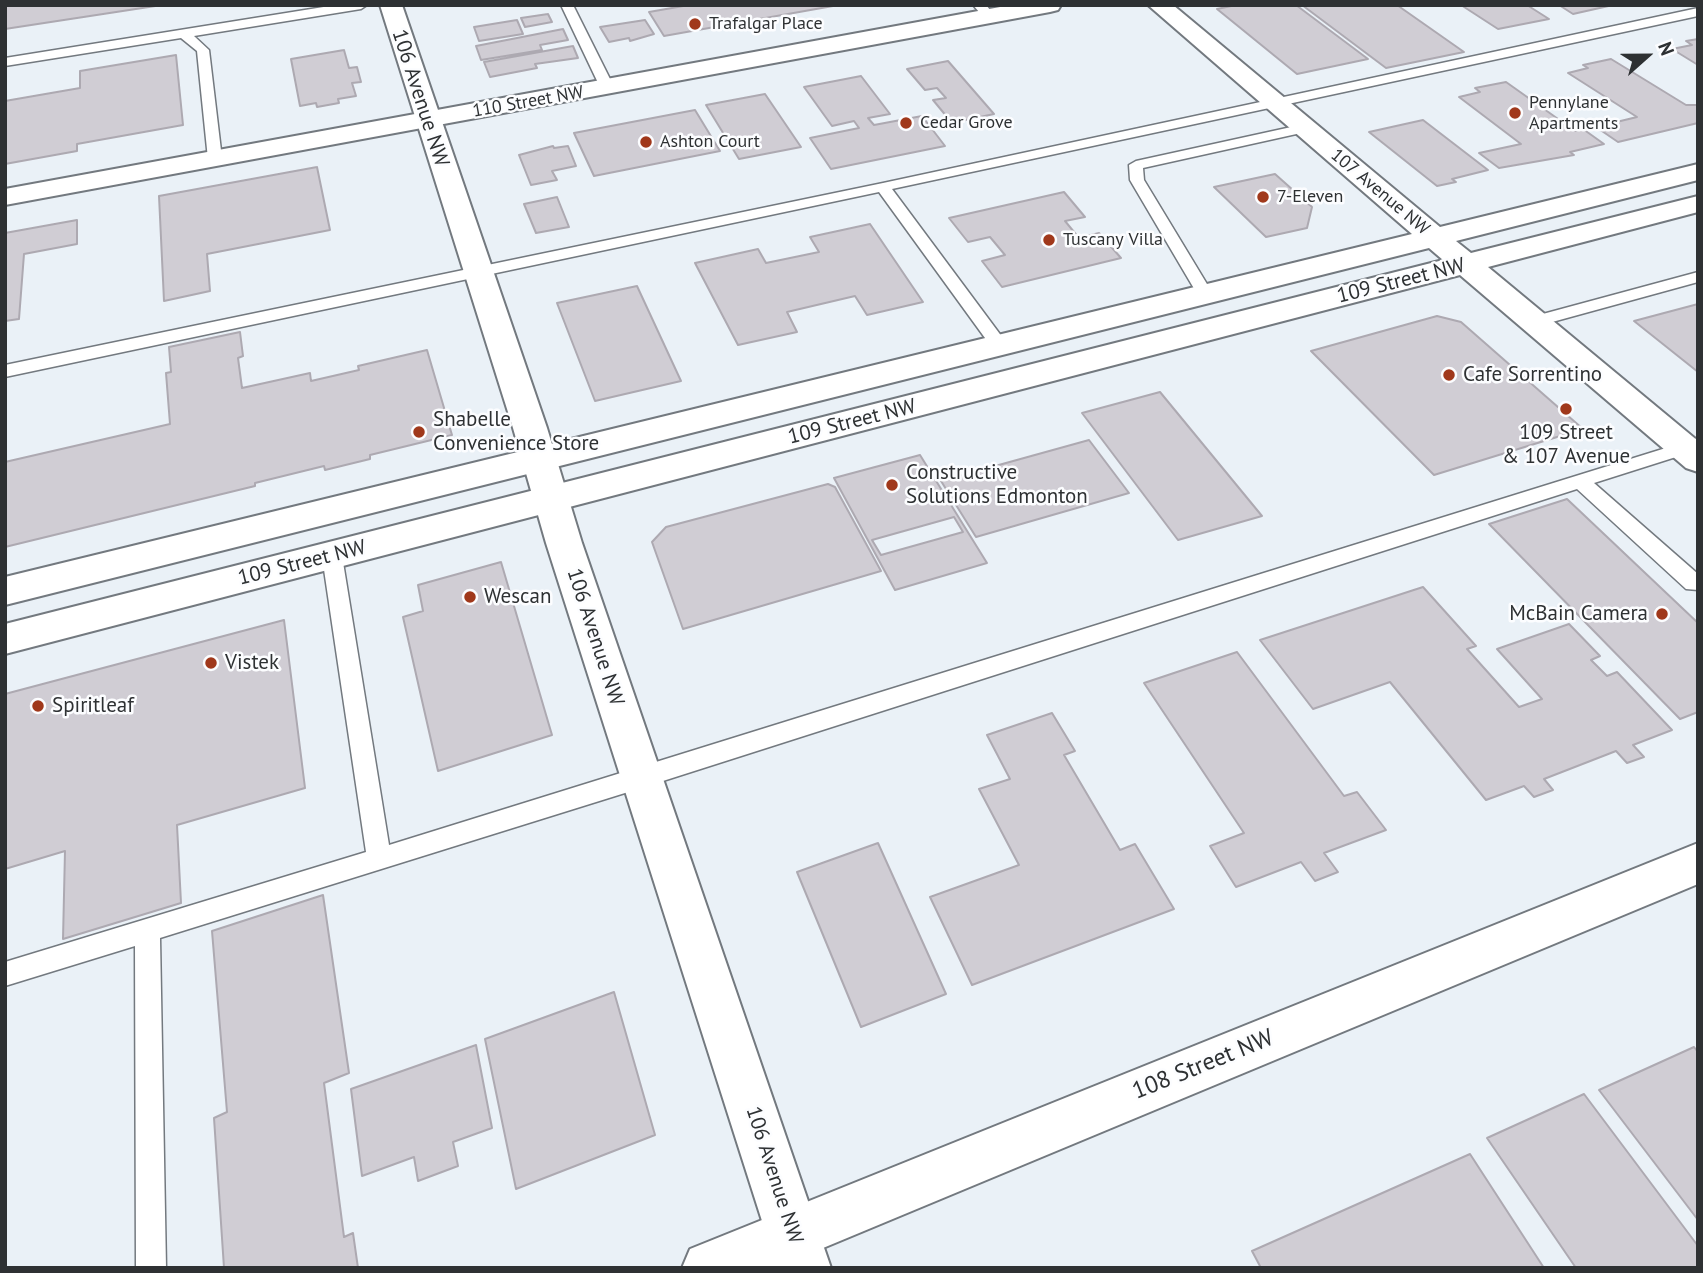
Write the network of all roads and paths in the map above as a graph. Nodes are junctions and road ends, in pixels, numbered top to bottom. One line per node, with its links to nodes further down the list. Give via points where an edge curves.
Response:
1 (360, 5): 10 (lane)
2 (391, 5): 14 (main road, 106 Avenue NW)
3 (566, 5): 12 (lane)
4 (1050, 5): 7 (main road, 110 Street NW)
5 (1159, 5): 13 (main road, 107 Avenue NW)
6 (1656, 5): 9 (lane)
7 (985, 11): 12 (main road, 110 Street NW)
8 (1698, 12): 9 (lane)
9 (1676, 17): 13 (lane)
10 (184, 34): 11 (lane); 16 (lane, via 203,50)
11 (5, 62)
12 (607, 88): 14 (main road, 110 Street NW)
13 (1276, 104): 15 (main road, 107 Avenue NW); 18 (lane)
14 (427, 120): 16 (main road, 110 Street NW); 23 (main road, 106 Avenue NW)
15 (1305, 128): 21 (main road, 107 Avenue NW); 25 (lane, via 1136,165 1137,180)
16 (215, 159): 19 (main road, 110 Street NW)
17 (1698, 172): 21 (main road, 109 Street NW)
18 (883, 187): 23 (lane); 27 (lane)
19 (5, 197)
20 (1694, 208): 22 (main road, 109 Street NW)
21 (1433, 237): 22 (main road, 107 Avenue NW); 25 (main road, 109 Street NW)
22 (1466, 265): 26 (main road, 107 Avenue NW); 32 (main road, 109 Street NW)
23 (478, 272): 28 (lane); 30 (main road, 106 Avenue NW)
24 (1698, 277): 26 (lane)
25 (1205, 293): 27 (main road, 109 Street NW)
26 (1534, 322): 29 (main road, 107 Avenue NW)
27 (999, 345): 30 (main road, 109 Street NW)
28 (5, 371)
29 (1693, 450): 31 (lane)
30 (539, 459): 32 (main road, 106 Avenue NW); 35 (main road, 109 Street NW)
31 (1579, 480): 34 (lane, via 1693,583); 37 (lane)
32 (551, 499): 33 (main road, 109 Street NW); 37 (main road, 106 Avenue NW)
33 (332, 556): 36 (main road, 109 Street NW); 38 (lane)
34 (1698, 582)
35 (5, 591)
36 (5, 639)
37 (641, 778): 38 (lane); 42 (main road, 106 Avenue NW)
38 (379, 859): 40 (lane)
39 (1698, 863): 42 (main road, 108 Street NW)
40 (147, 931): 41 (lane); 43 (lane)
41 (5, 974)
42 (799, 1250): 44 (main road, 108 Street NW)
43 (151, 1268)
44 (709, 1268)

